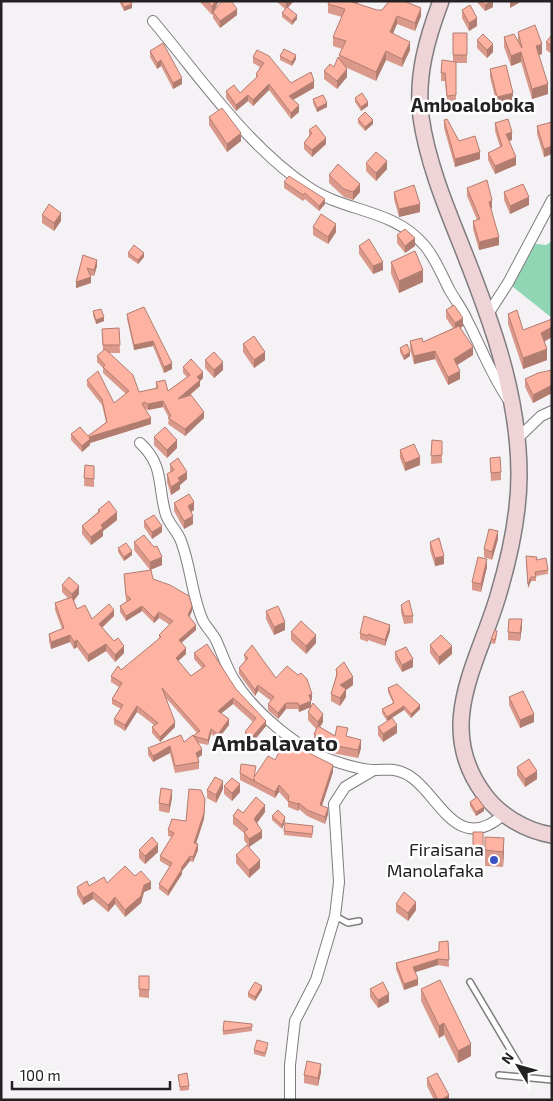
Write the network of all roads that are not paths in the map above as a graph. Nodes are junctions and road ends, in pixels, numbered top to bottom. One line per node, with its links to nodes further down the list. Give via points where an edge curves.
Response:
1 (442, 1): 4 (street, via 428,36 421,74 421,116 432,167)
2 (153, 21): 5 (street, via 232,117 284,169 310,188 408,229 426,247 468,321 497,384)
3 (552, 200): 4 (street)
4 (488, 314): 5 (street)
5 (515, 410): 7 (street)
6 (552, 412): 7 (street, via 541,416)
7 (518, 438): 10 (street, via 516,525 497,598 472,666 461,717 462,750 473,780)
8 (140, 442): 9 (street, via 152,453 158,468 166,516 181,540 203,621 234,680 267,717 297,743 326,758)
9 (374, 770): 10 (street, via 387,768 404,773 420,784 442,812 465,827 481,827); 12 (street, via 344,787 334,804 339,882)
10 (503, 815): 11 (street, via 539,833)
11 (552, 835)
12 (335, 916): 13 (lane, via 348,923); 18 (street, via 316,980 295,1021)
13 (359, 921)
14 (470, 982): 16 (lane)
15 (499, 1075): 16 (lane)
16 (527, 1078): 17 (lane)
17 (552, 1080)
18 (290, 1100)

